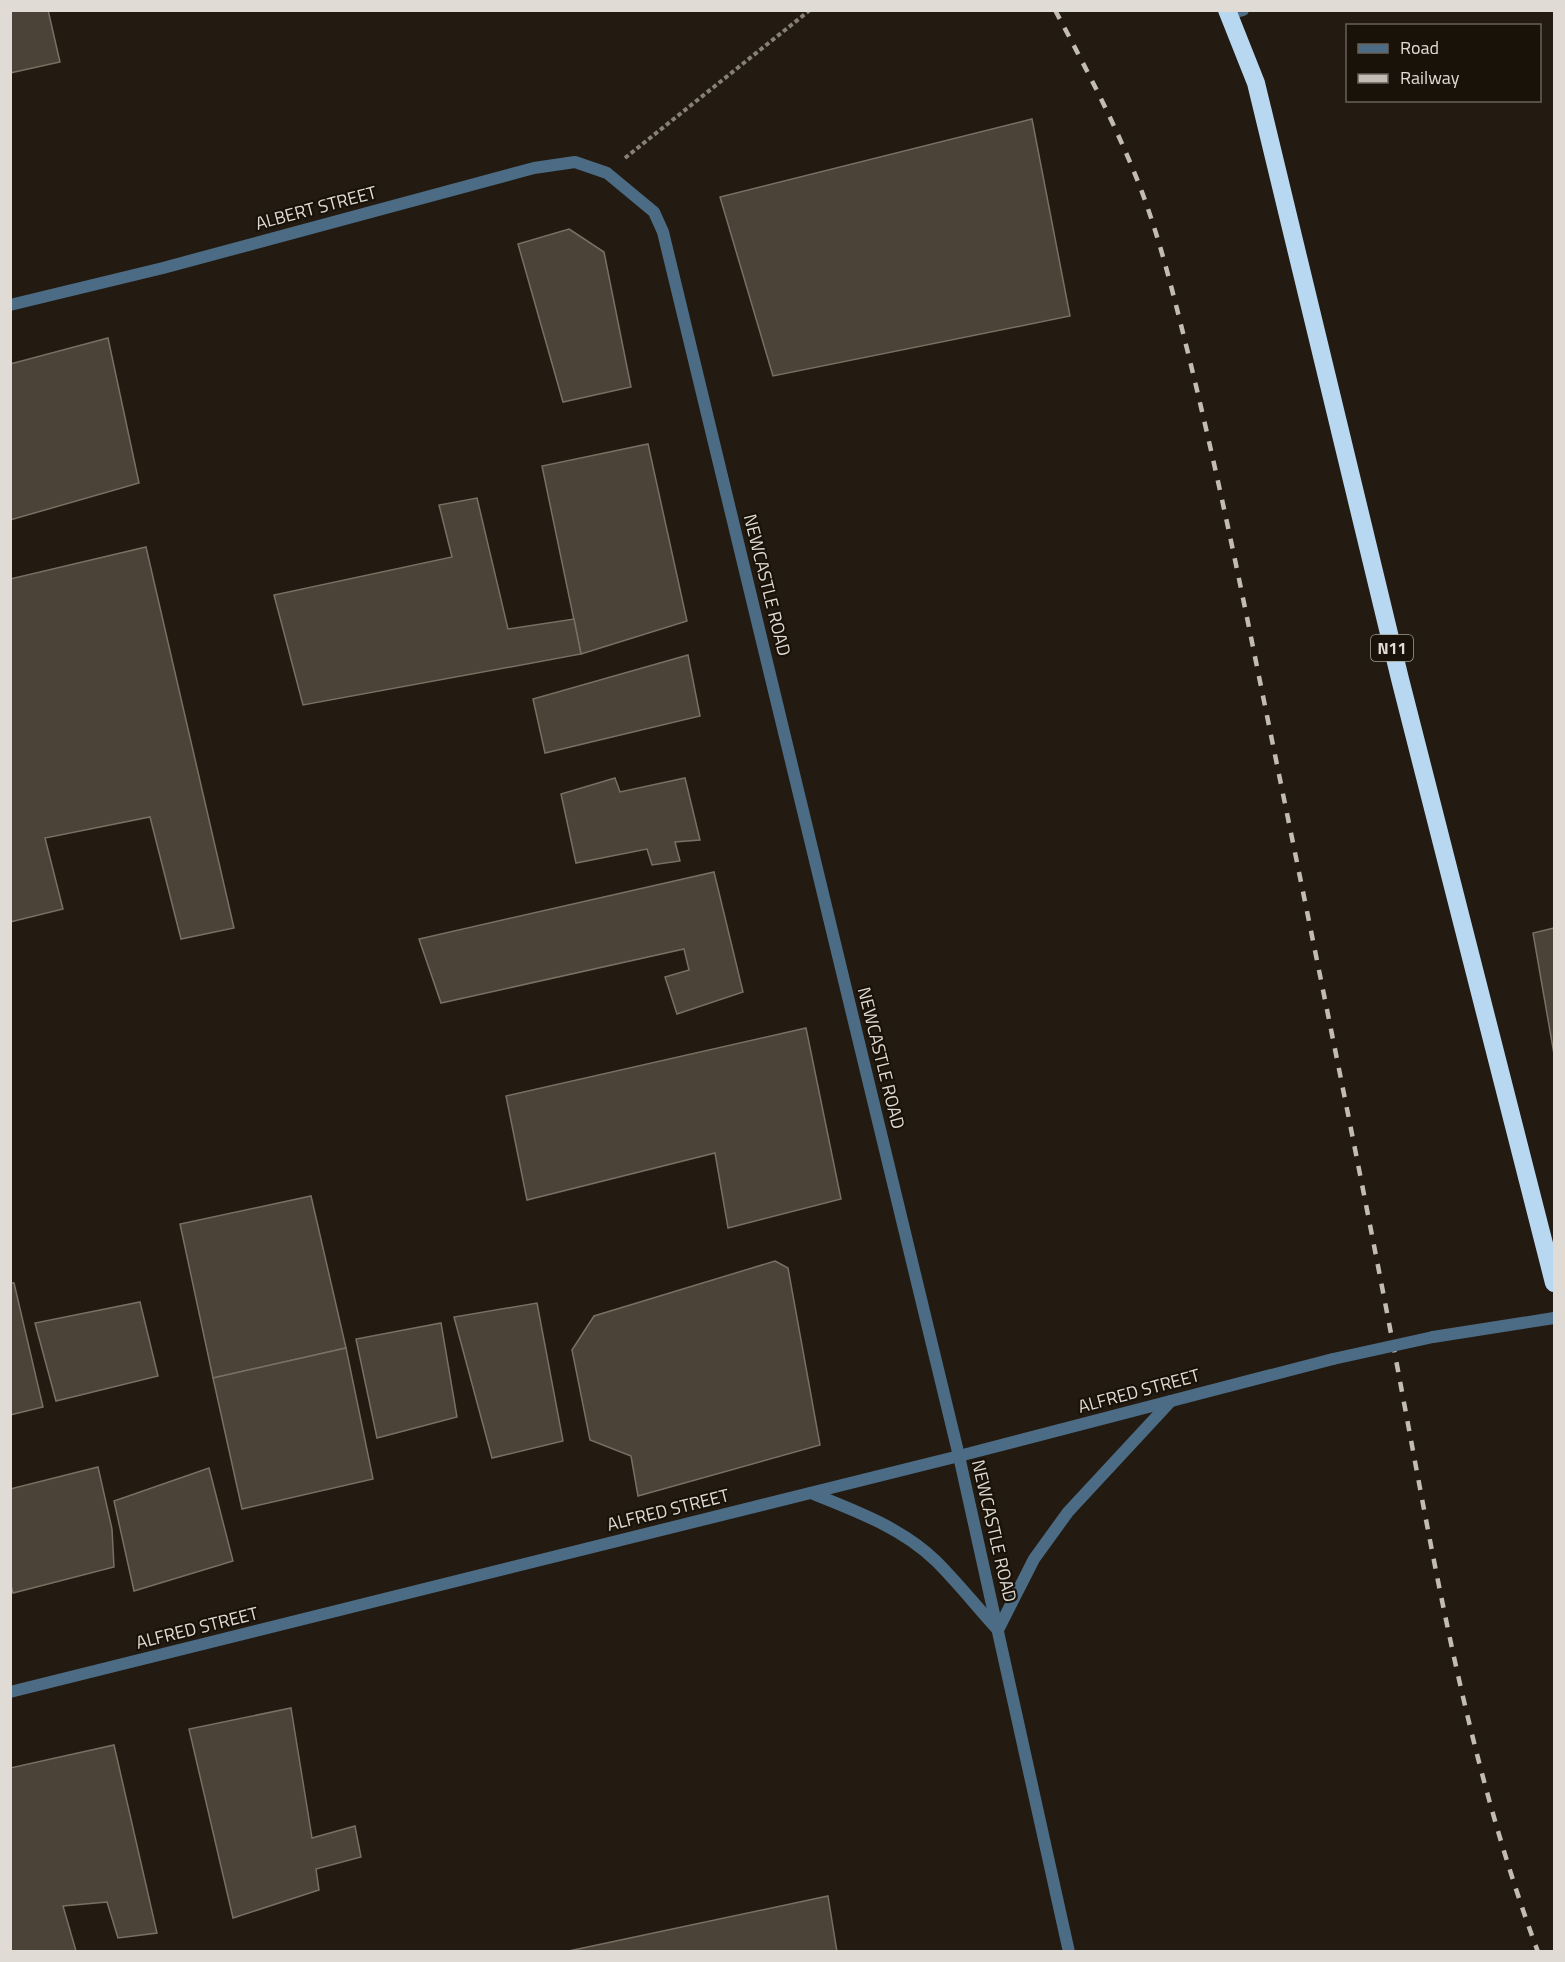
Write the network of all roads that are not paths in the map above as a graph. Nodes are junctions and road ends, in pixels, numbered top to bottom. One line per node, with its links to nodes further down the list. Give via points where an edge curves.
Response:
1 (1233, 12): 4 (highway, N11, via 1256,83 1400,679)
2 (626, 188): 3 (street, ALBERT STREET, via 607,173 575,162 534,168); 7 (street, NEWCASTLE ROAD, via 654,212 663,232)
3 (10, 305)
4 (1554, 1282)
5 (1554, 1318): 6 (street, ALFRED STREET, bridge, via 1433,1337)
6 (1171, 1401): 7 (street, ALFRED STREET); 9 (street, via 1068,1512 1034,1559)
7 (959, 1456): 8 (street, ALFRED STREET); 9 (street, NEWCASTLE ROAD)
8 (811, 1493): 9 (street, via 869,1516 916,1546 935,1560); 10 (street, ALFRED STREET)
9 (998, 1630): 11 (street, NEWCASTLE ROAD)
10 (10, 1692)
11 (1069, 1952)

